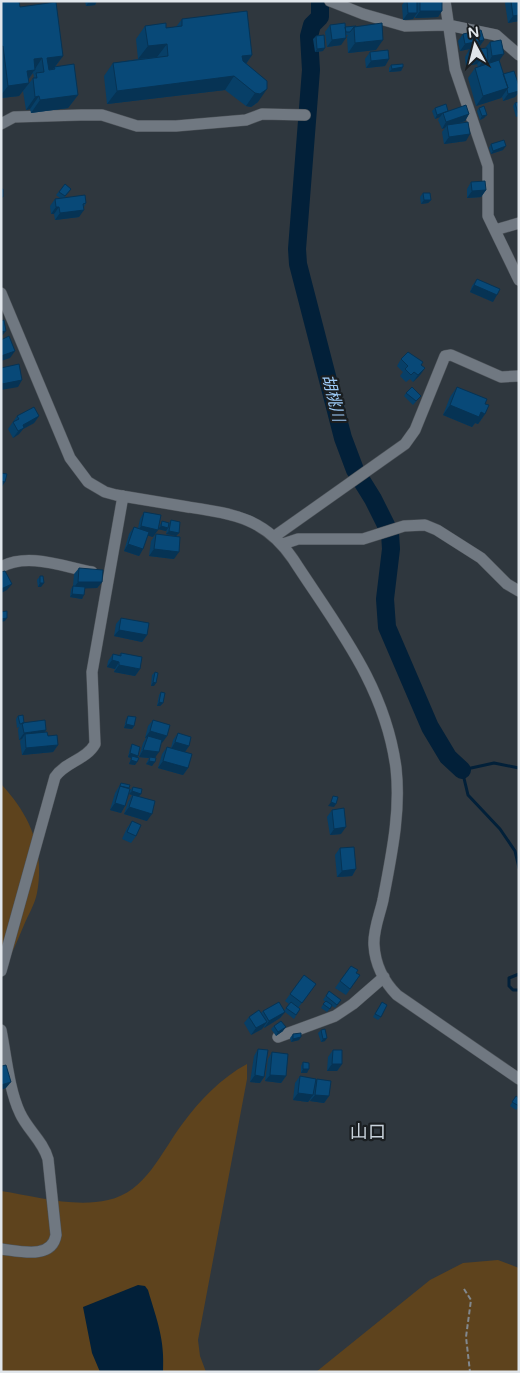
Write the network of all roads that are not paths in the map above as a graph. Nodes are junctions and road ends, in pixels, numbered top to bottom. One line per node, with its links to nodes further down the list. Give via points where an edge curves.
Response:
1 (330, 1): 3 (street, via 405,26)
2 (445, 1): 3 (street)
3 (448, 25): 4 (street, via 496,35); 8 (street, via 455,69 488,166 488,216)
4 (519, 55)
5 (305, 115): 6 (street, via 262,114 246,120 176,126 137,126 102,115 14,117)
6 (1, 124)
7 (519, 223): 8 (street)
8 (495, 230): 9 (street)
9 (519, 280)
10 (1, 293): 12 (street, via 70,458 88,482 105,492)
11 (519, 376): 13 (street, via 501,377 451,355 444,356 415,430 405,444 352,481)
12 (123, 496): 13 (street, via 242,517 258,524); 15 (street)
13 (279, 540): 16 (street, via 362,539 404,526 425,525 481,558 507,584); 18 (street, via 368,675 391,741 396,769 397,811 374,943)
14 (1, 567): 15 (street, via 29,560)
15 (109, 575): 17 (street, via 92,672 95,744 54,777)
16 (519, 591)
17 (1, 971)
18 (384, 977): 20 (street, via 335,1016); 21 (street, via 393,991 410,1005)
19 (1, 1030): 22 (street, via 18,1110 48,1158 56,1235 46,1250)
20 (278, 1037)
21 (519, 1079)
22 (1, 1249)

